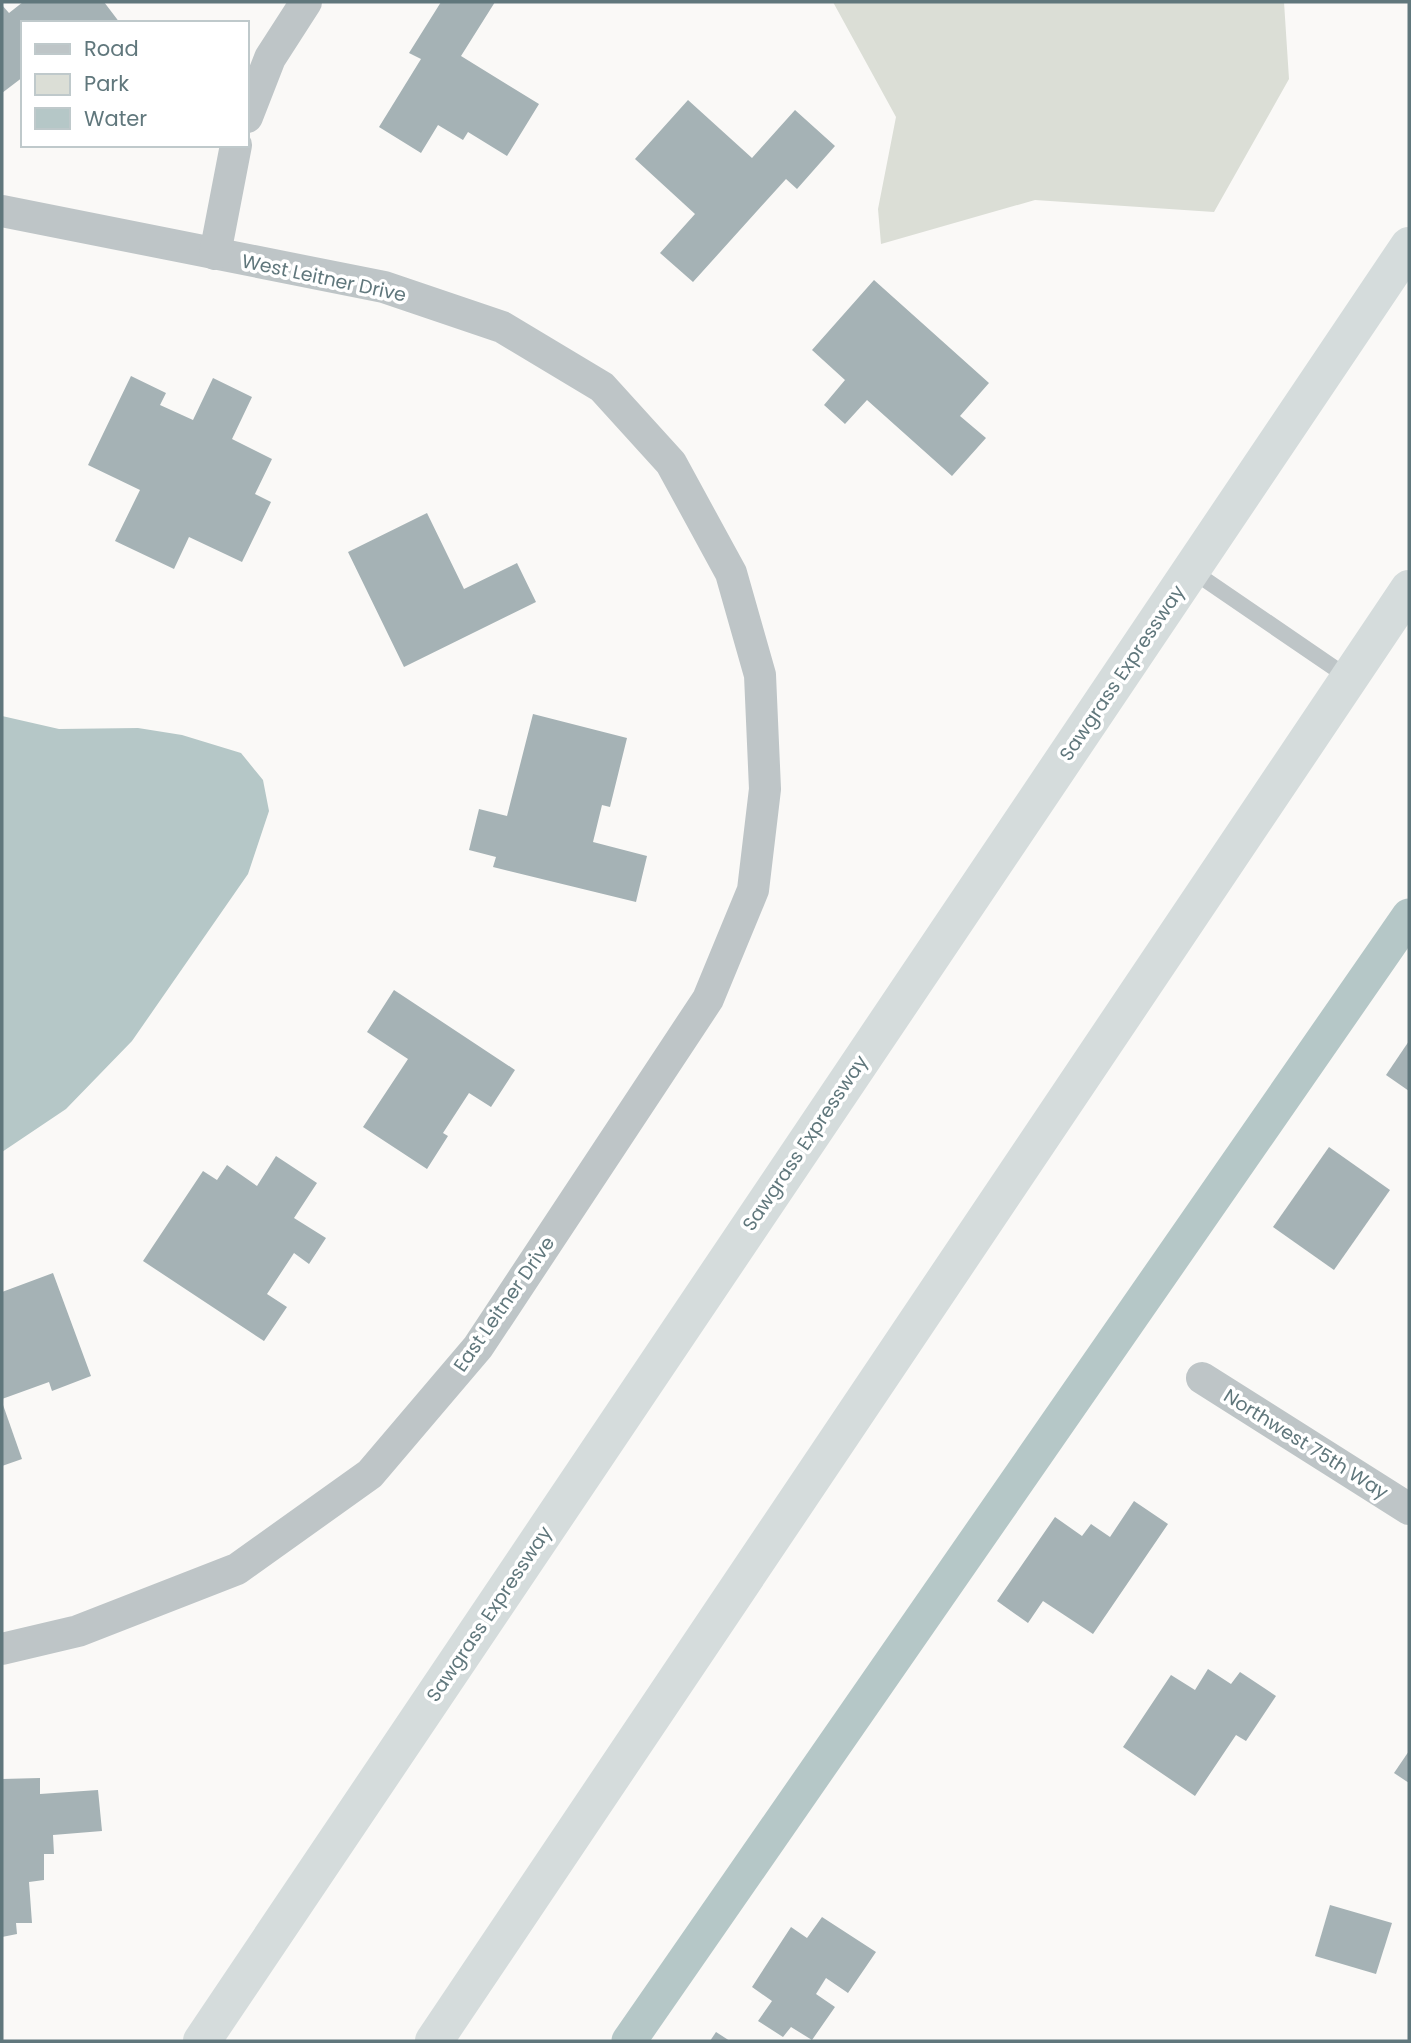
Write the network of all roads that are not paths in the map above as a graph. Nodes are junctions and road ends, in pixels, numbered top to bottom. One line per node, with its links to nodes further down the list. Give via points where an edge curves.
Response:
1 (306, 2): 2 (street, via 270,58)
2 (248, 114)
3 (236, 147): 6 (street)
4 (2, 211): 6 (street, West Leitner Drive)
5 (1409, 246): 7 (highway, Sawgrass Expressway)
6 (215, 254): 10 (street, West Leitner Drive, via 384,287 502,327 602,387 671,463 731,573 760,675)
7 (1191, 570): 9 (lane); 14 (highway, Sawgrass Expressway)
8 (1409, 589): 9 (highway)
9 (1349, 678): 15 (highway)
10 (765, 789): 13 (street, East Leitner Drive, via 753,890 708,999 478,1347 370,1474 237,1569 78,1631)
11 (1202, 1378): 12 (street, Northwest 75th Way)
12 (1409, 1509)
13 (2, 1649)
14 (202, 2041)
15 (434, 2041)

